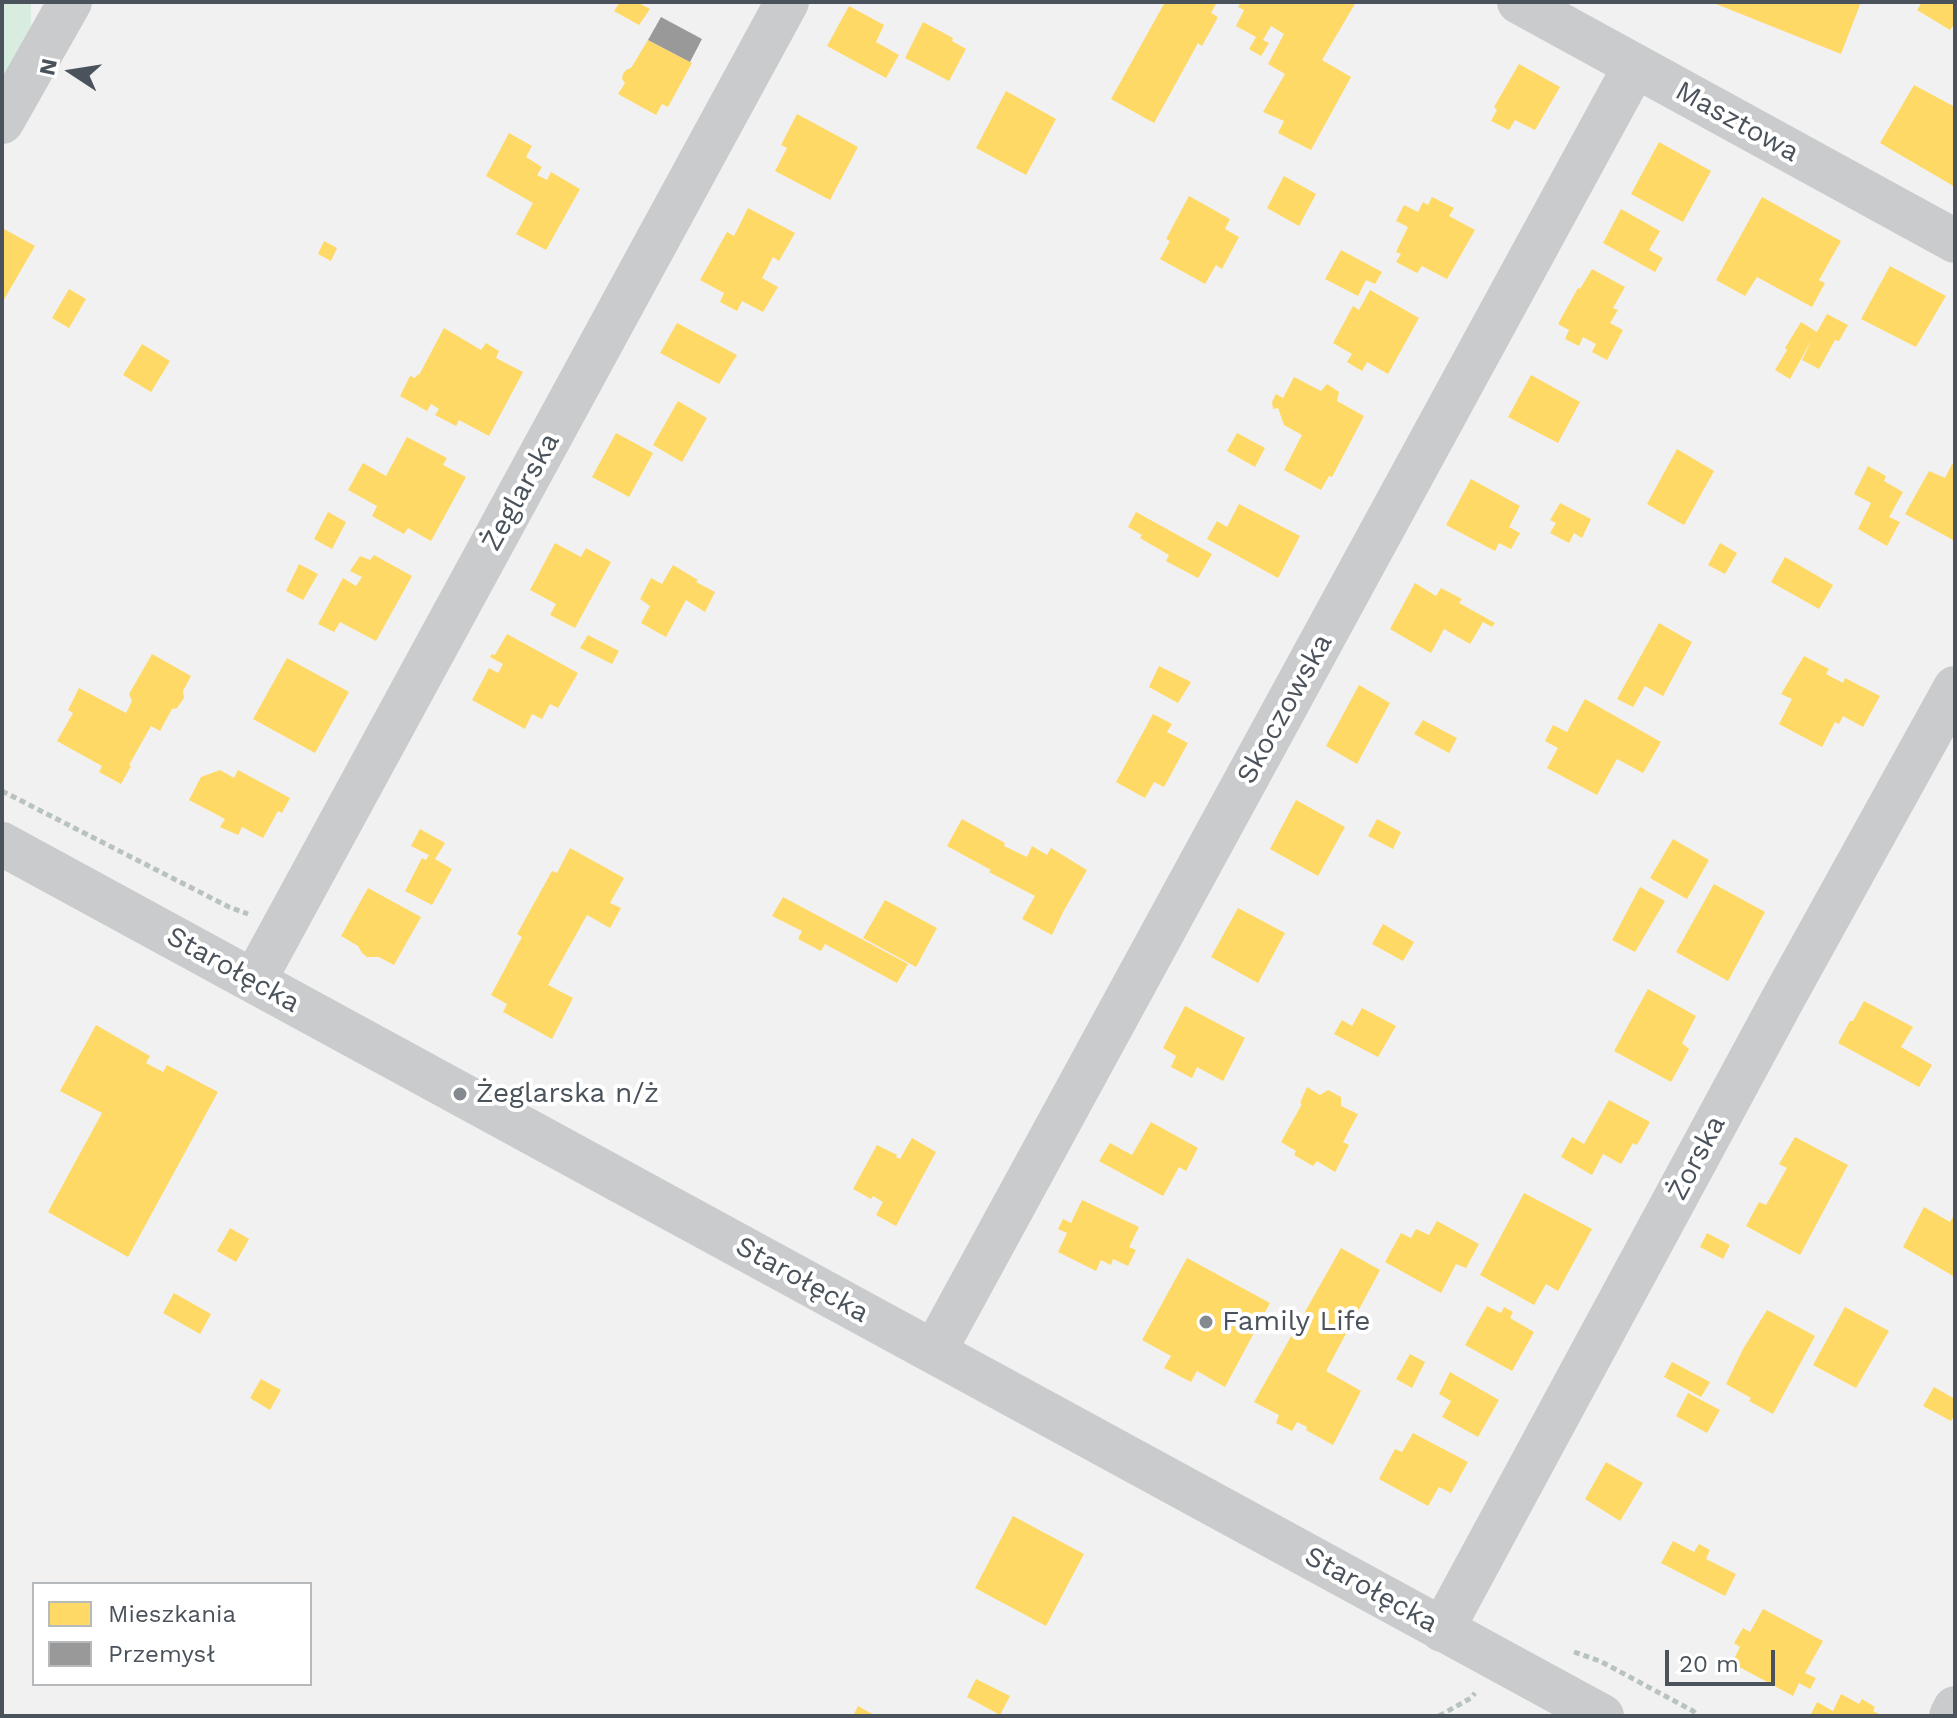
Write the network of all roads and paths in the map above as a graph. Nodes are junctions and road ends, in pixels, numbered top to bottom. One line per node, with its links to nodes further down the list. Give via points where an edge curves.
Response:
1 (70, 2): 5 (street)
2 (787, 2): 9 (street, Żeglarska)
3 (1519, 2): 4 (street, Masztowa)
4 (1635, 66): 6 (street, Masztowa); 10 (street, Skoczowska)
5 (2, 122)
6 (1955, 241)
7 (1955, 688): 11 (street, Żorska)
8 (2, 844): 9 (street, Starołęcka)
9 (254, 981): 10 (street, Starołęcka)
10 (934, 1352): 11 (street, Starołęcka)
11 (1442, 1630): 13 (street, Starołęcka)
12 (1955, 1708): 14 (street)
13 (1602, 1716)
14 (1951, 1716)

